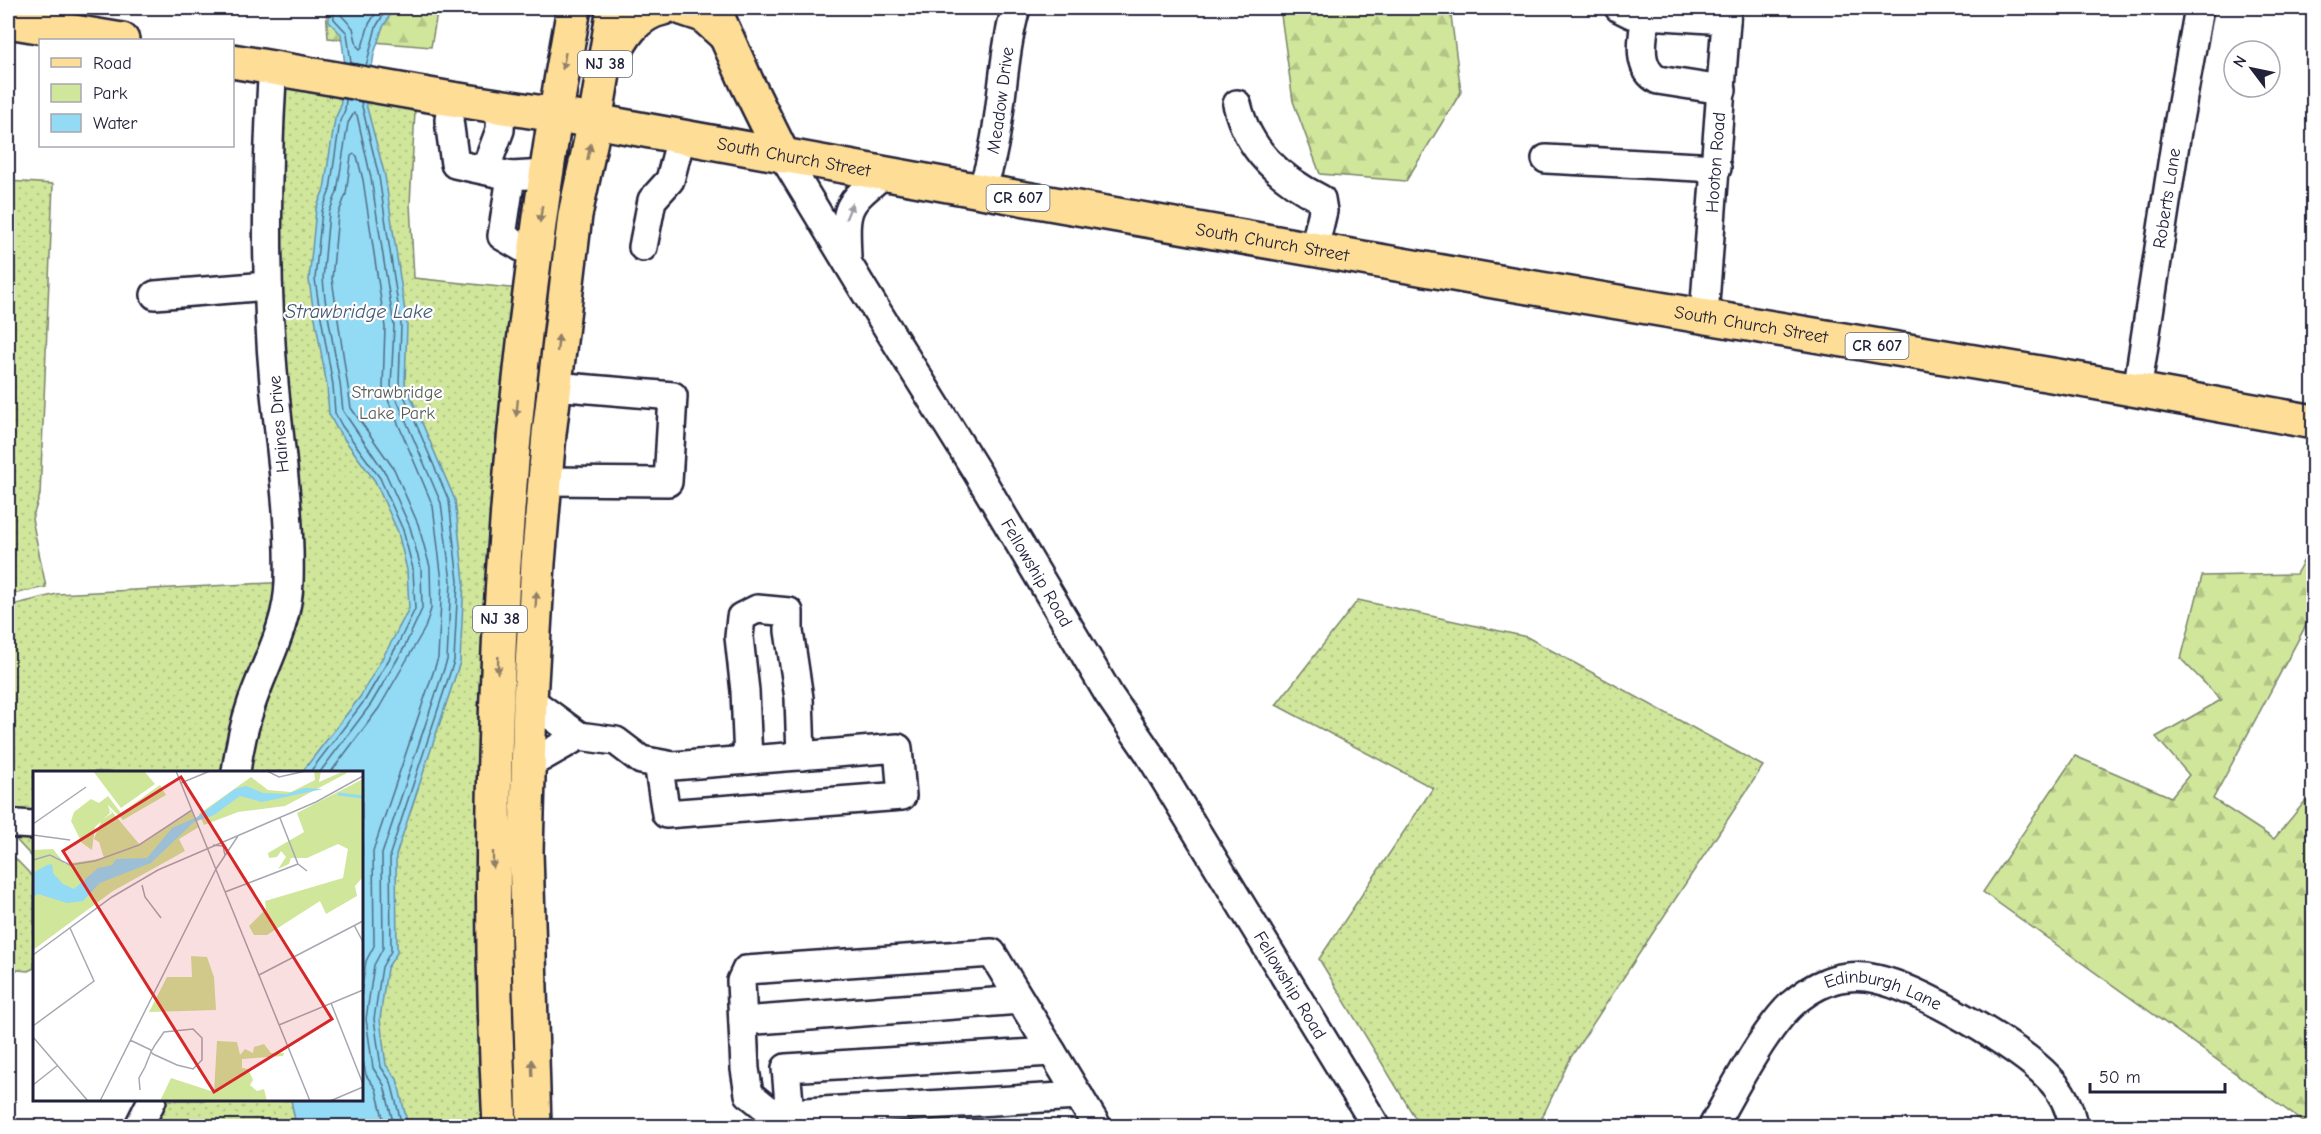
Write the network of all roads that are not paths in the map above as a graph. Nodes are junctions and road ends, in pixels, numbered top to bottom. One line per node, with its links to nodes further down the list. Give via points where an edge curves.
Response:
1 (574, 8): 21 (main road, NJ 38, one-way to 21)
2 (614, 8): 15 (main road, NJ 38)
3 (663, 8): 15 (main road, via 635,22 620,40)
4 (682, 8): 11 (main road)
5 (1016, 8): 31 (street, Meadow Drive, via 989,170)
6 (1619, 8): 9 (street)
7 (2199, 8): 40 (street, Roberts Lane)
8 (1727, 14): 9 (street); 17 (street, Hooton Road)
9 (1646, 15): 17 (street, via 1643,63 1650,76)
10 (29, 18): 12 (main road)
11 (719, 21): 16 (main road, Fellowship Road)
12 (118, 39)
13 (234, 61): 14 (main road, South Church Street / CR 607)
14 (269, 68): 18 (main road, South Church Street / CR 607); 36 (street, Haines Drive, via 272,79 266,180)
15 (603, 76): 22 (main road, NJ 38)
16 (747, 83): 23 (main road, via 746,108 734,126); 24 (main road, Fellowship Road)
17 (1722, 90): 26 (street, Hooton Road)
18 (452, 99): 20 (main road, South Church Street / CR 607); 27 (street, via 449,120 455,164)
19 (1237, 104): 33 (street, via 1242,125 1256,149 1300,188 1321,199 1323,211)
20 (501, 107): 21 (main road, South Church Street / CR 607); 27 (street, via 500,130)
21 (555, 115): 22 (main road, South Church Street / CR 607); 28 (main road, NJ 38)
22 (596, 121): 23 (main road, South Church Street / CR 607); 39 (main road, NJ 38, one-way to 22, via 575,215)
23 (696, 139): 24 (main road, South Church Street / CR 607); 32 (street, via 652,200)
24 (783, 156): 29 (main road, South Church Street / CR 607); 35 (street, Fellowship Road)
25 (1546, 159): 26 (street)
26 (1717, 168): 38 (street, Hooton Road)
27 (485, 170): 30 (street)
28 (546, 174): 30 (street); 34 (main road, NJ 38, one-way to 34)
29 (884, 174): 31 (main road, South Church Street / CR 607); 35 (street, one-way to 29, via 845,220 850,205)
30 (511, 176): 34 (street, via 502,236)
31 (981, 191): 33 (main road, South Church Street / CR 607)
32 (643, 247)
33 (1314, 249): 38 (main road, South Church Street / CR 607)
34 (535, 255): 59 (main road, NJ 38, one-way to 59, via 513,444 498,638 493,877)
35 (847, 262): 62 (street, Fellowship Road)
36 (268, 286): 37 (street); 49 (street, Haines Drive, via 289,527 289,583 279,634 242,734)
37 (155, 295)
38 (1704, 316): 40 (main road, South Church Street / CR 607)
39 (554, 386): 42 (main road, NJ 38); 42 (street, via 673,396 668,482)
40 (2137, 391): 41 (main road, South Church Street / CR 607)
41 (2313, 422)
42 (544, 481): 43 (main road, NJ 38, one-way to 42)
43 (530, 700): 44 (street); 48 (main road, NJ 38)
44 (579, 736): 47 (street, via 616,741 641,760); 48 (street)
45 (801, 756): 46 (street); 46 (street, via 789,612 757,609 741,617 738,637); 47 (street, via 898,748 902,796 666,814)
46 (748, 760): 47 (street, via 673,766)
47 (658, 763)
48 (528, 765): 60 (main road, NJ 38, one-way to 48, via 526,922)
49 (236, 771)
50 (1020, 1000): 51 (street); 51 (street, via 992,953 746,970 741,981); 52 (street)
51 (743, 1021): 54 (street)
52 (1052, 1052): 53 (street); 55 (street)
53 (786, 1068): 54 (street); 57 (street)
54 (745, 1069): 57 (street, via 749,1094)
55 (1079, 1096): 57 (street); 61 (street)
56 (152, 1101): 58 (street)
57 (789, 1122)
58 (139, 1126)
59 (500, 1126)
60 (534, 1126)
61 (1097, 1126)
62 (1376, 1126)
63 (1713, 1126): 64 (street, Edinburgh Lane, via 1762,1043 1791,1005 1809,991 1852,976 1875,978 1912,991 2013,1049 2050,1078 2063,1096)
64 (2073, 1126)

